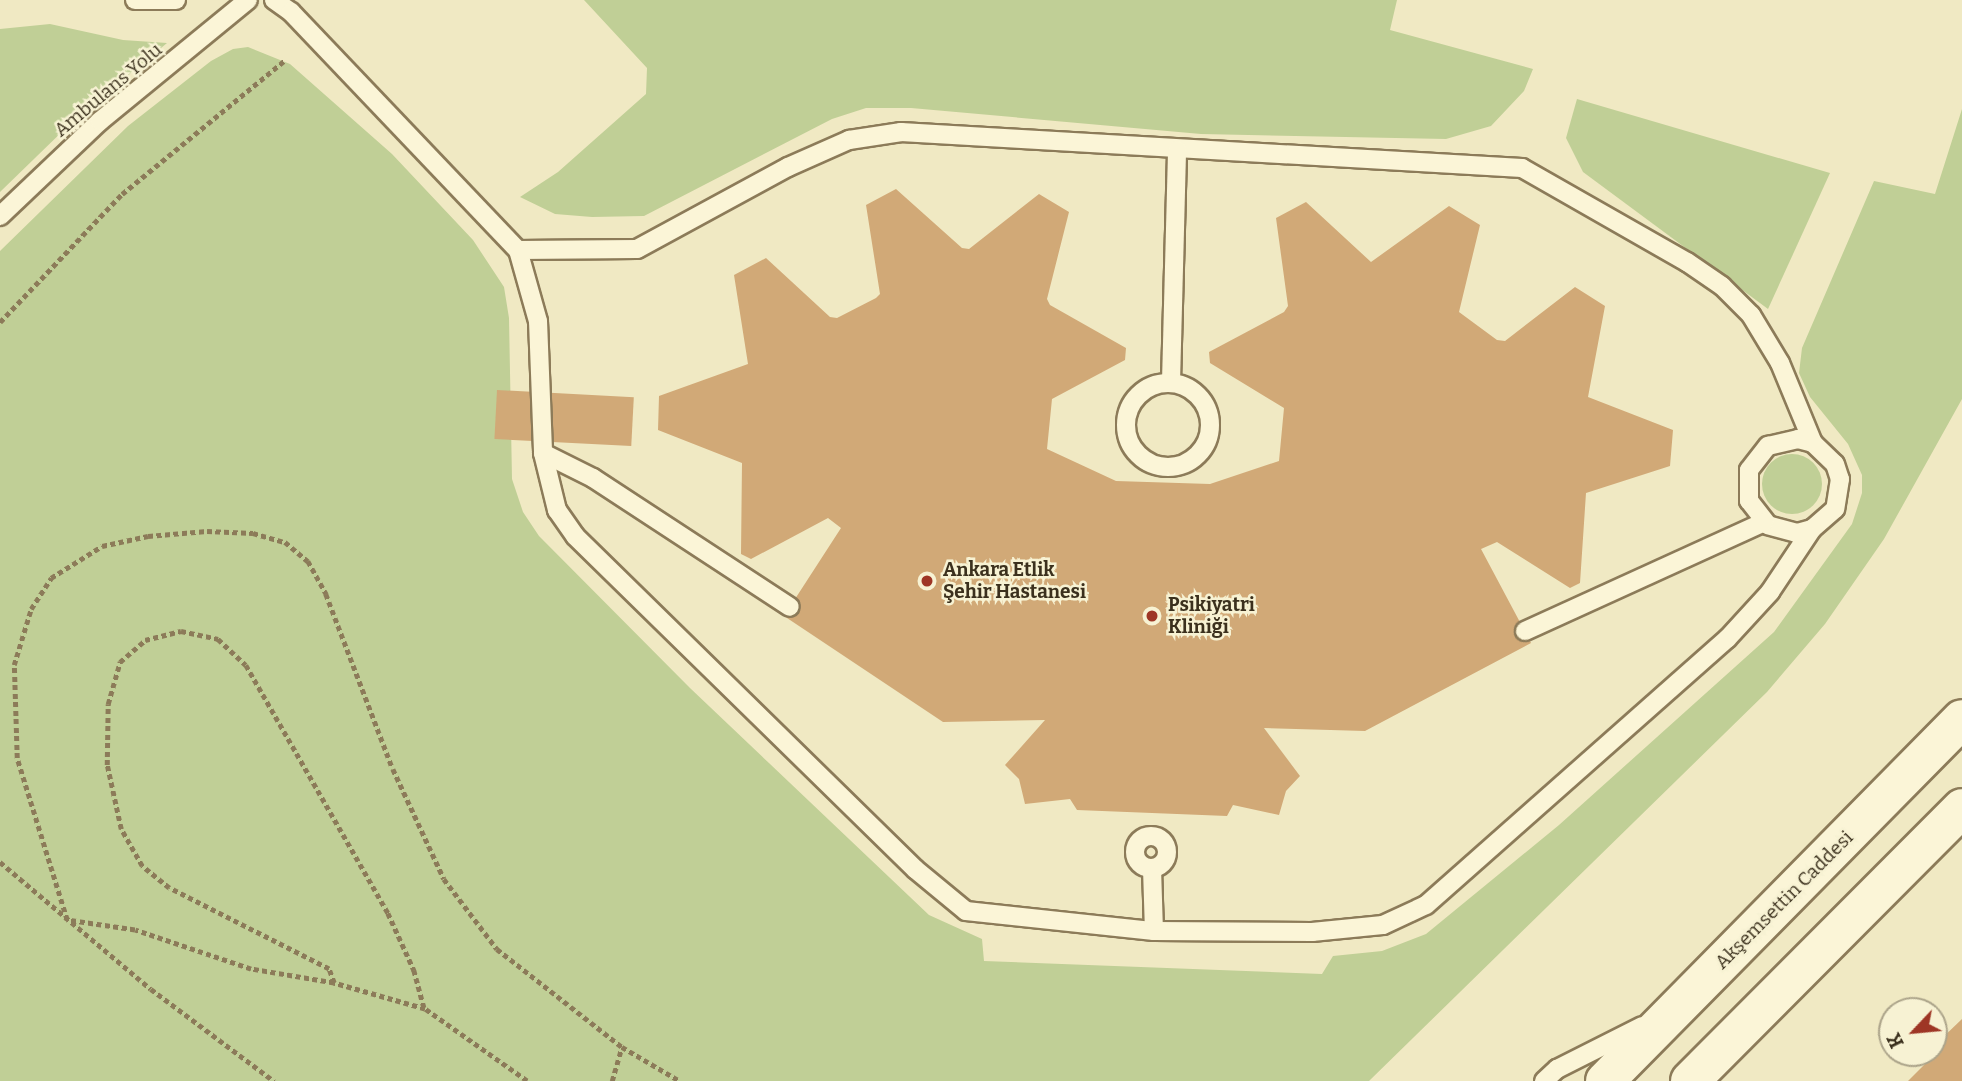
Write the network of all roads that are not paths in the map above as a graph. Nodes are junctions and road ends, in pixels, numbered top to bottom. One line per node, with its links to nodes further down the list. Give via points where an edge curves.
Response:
1 (135, 0): 2 (lane)
2 (176, 0)
3 (248, 0): 6 (lane, Ambulans Yolu, via 100,121)
4 (274, 0): 7 (lane, via 291,12)
5 (1177, 150): 7 (lane, via 901,132 849,140 788,167 637,250); 8 (lane); 9 (lane, via 1522,168 1722,286 1751,316 1780,363)
6 (0, 216)
7 (518, 250): 10 (lane, via 538,321)
8 (1171, 382): 8 (lane, via 1144,390 1127,414 1129,443 1147,463 1173,468 1198,456 1210,433 1206,406 1198,394)
9 (1813, 443): 11 (lane, via 1782,440 1756,457 1746,485 1749,501); 12 (lane, via 1835,464 1840,494 1825,521)
10 (543, 453): 13 (lane, via 593,478); 18 (lane, via 557,510 575,536 944,895 966,911 989,916)
11 (1764, 522): 12 (lane, via 1782,531); 14 (lane)
12 (1812, 529): 18 (lane, via 1770,592 1727,639 1426,905 1383,925 1312,932)
13 (790, 607)
14 (1525, 631)
15 (1962, 719): 19 (main road, Akşemsettin Caddesi)
16 (1962, 808): 22 (main road)
17 (1152, 868): 18 (lane)
18 (1154, 931)
19 (1679, 1007): 20 (lane, via 1557,1069); 21 (main road, Akşemsettin Caddesi)
20 (1544, 1081)
21 (1605, 1081)
22 (1690, 1081)

